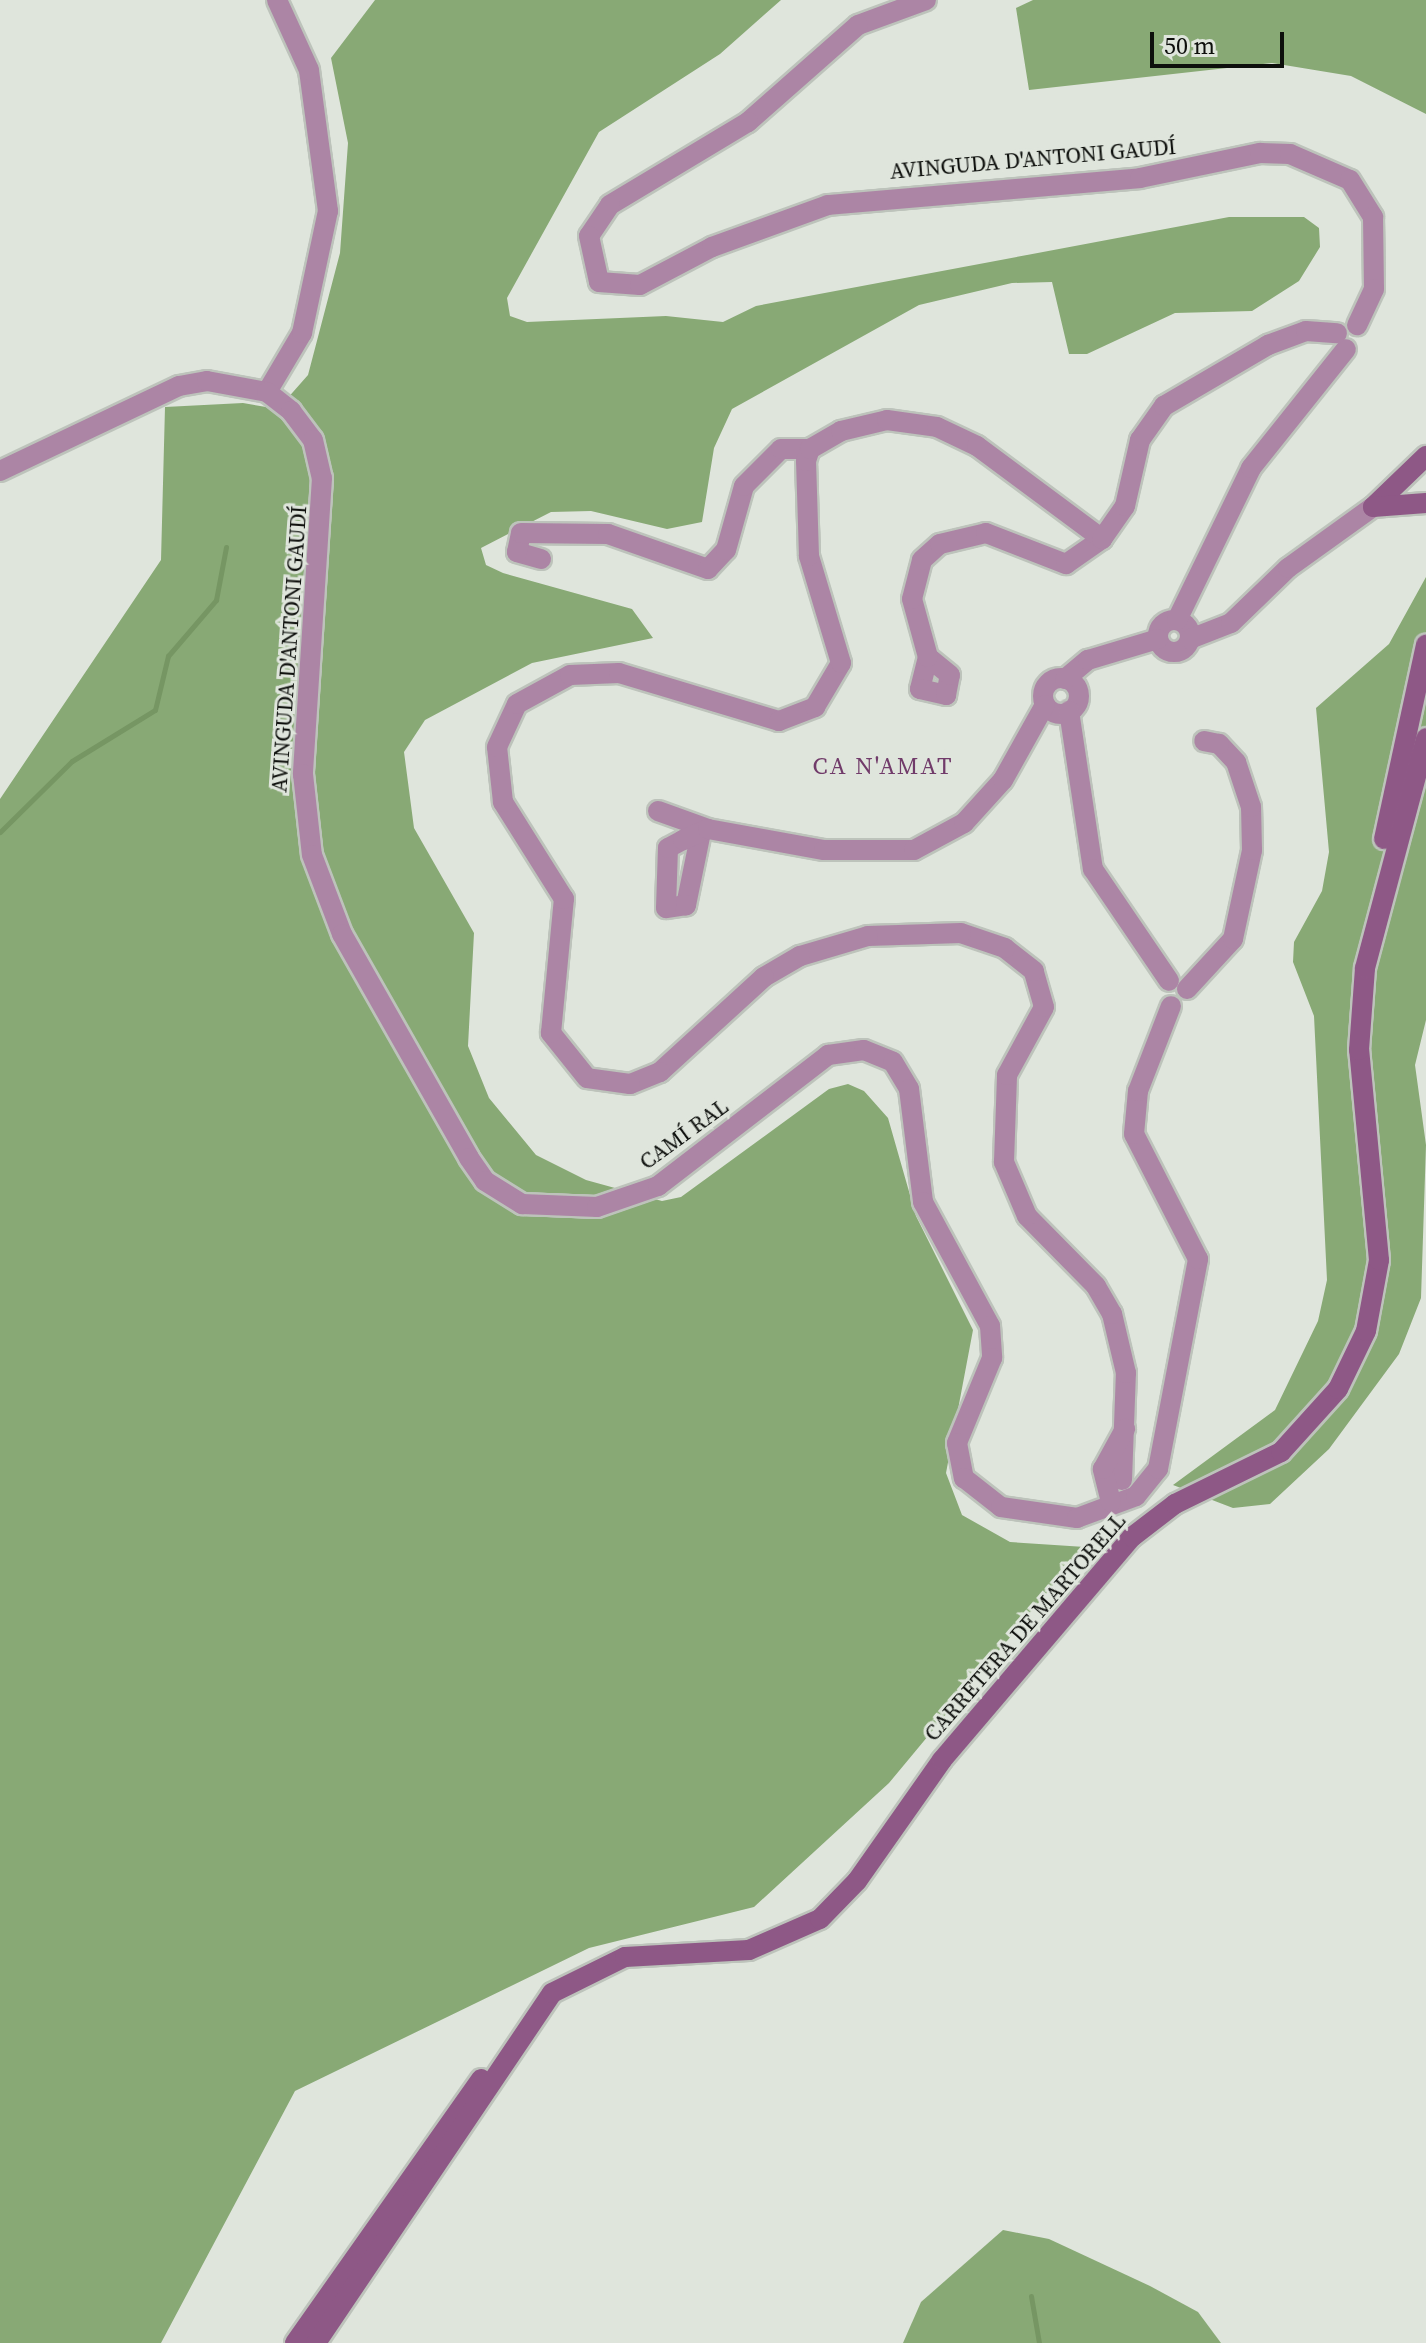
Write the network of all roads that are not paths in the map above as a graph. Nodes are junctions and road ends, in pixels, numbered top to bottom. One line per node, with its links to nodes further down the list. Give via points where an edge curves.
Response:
1 (277, 0): 4 (street, via 309,70 328,211 302,333)
2 (926, 0): 3 (street, AVINGUDA D'ANTONI GAUDÍ, via 858,25 748,122 599,215 589,236 592,272 599,282 622,289 828,205 1140,178 1260,153 1290,154 1350,180 1373,217 1374,289 1357,325)
3 (1342, 341): 10 (street, via 1306,331 1268,345 1164,406 1140,440 1125,506); 12 (street, via 1251,468)
4 (267, 392): 7 (street, via 229,381 179,386); 25 (street, AVINGUDA D'ANTONI GAUDÍ, via 313,440 322,478 303,787 312,855 342,934)
5 (810, 449): 10 (street, via 862,423 937,427 977,446); 11 (street, via 781,449 744,486 726,550 708,569 608,534 521,533 517,552); 26 (street, via 804,526 841,663 815,707 770,719 602,671 552,681 525,697 504,722 495,760 503,802 551,870 566,912 551,1033 587,1078 630,1084 678,1058 764,977 834,944 932,930 986,941 1025,962 1041,983 1044,1007 1005,1085 1004,1162 1039,1232 1106,1302 1126,1373 1125,1429 1105,1460)
6 (1422, 459): 8 (main road, via 1409,484); 9 (main road)
7 (0, 471)
8 (1423, 502): 9 (main road)
9 (1373, 507): 14 (street, via 1288,568 1231,623)
10 (1102, 539): 16 (street, via 1066,564 986,533 940,544 922,560 913,584)
11 (541, 559)
12 (1177, 620): 13 (street, via 1162,624); 14 (street)
13 (1158, 639): 14 (street, via 1177,652); 17 (street, via 1088,660)
14 (1190, 639)
15 (1426, 644): 23 (main road, via 1382,848)
16 (928, 657)
17 (1065, 679): 18 (street, via 1046,686); 19 (street, via 1079,694)
18 (1045, 705): 19 (street); 22 (street, via 1003,780 964,823 914,850 824,850 704,831)
19 (1069, 711): 24 (street, via 1093,869)
20 (1426, 738): 23 (main road, CARRETERA DE MARTORELL)
21 (1204, 741): 24 (street, via 1236,762 1251,807 1252,850 1233,939)
22 (658, 811)
23 (1381, 889): 27 (main road, CARRETERA DE MARTORELL, via 1359,1050 1377,1208 1376,1296 1354,1361 1322,1412 1281,1452 1175,1504 1132,1537 942,1760 857,1881 820,1919 749,1950 598,1965 552,1993)
24 (1178, 985): 26 (street, via 1160,995 1171,1006 1134,1117 1140,1156 1193,1238 1198,1259 1161,1437 1143,1475)
25 (432, 1090): 26 (street, CAMÍ RAL, via 485,1181 522,1204 569,1209 658,1186 828,1055 864,1050 901,1073 923,1202 990,1326 992,1358 957,1443 964,1478 986,1499 1043,1517 1077,1518)
26 (1113, 1491)
27 (508, 2049): 28 (main road); 29 (main road, CARRETERA DE MARTORELL, via 453,2149)
28 (295, 2343)
29 (316, 2343)

